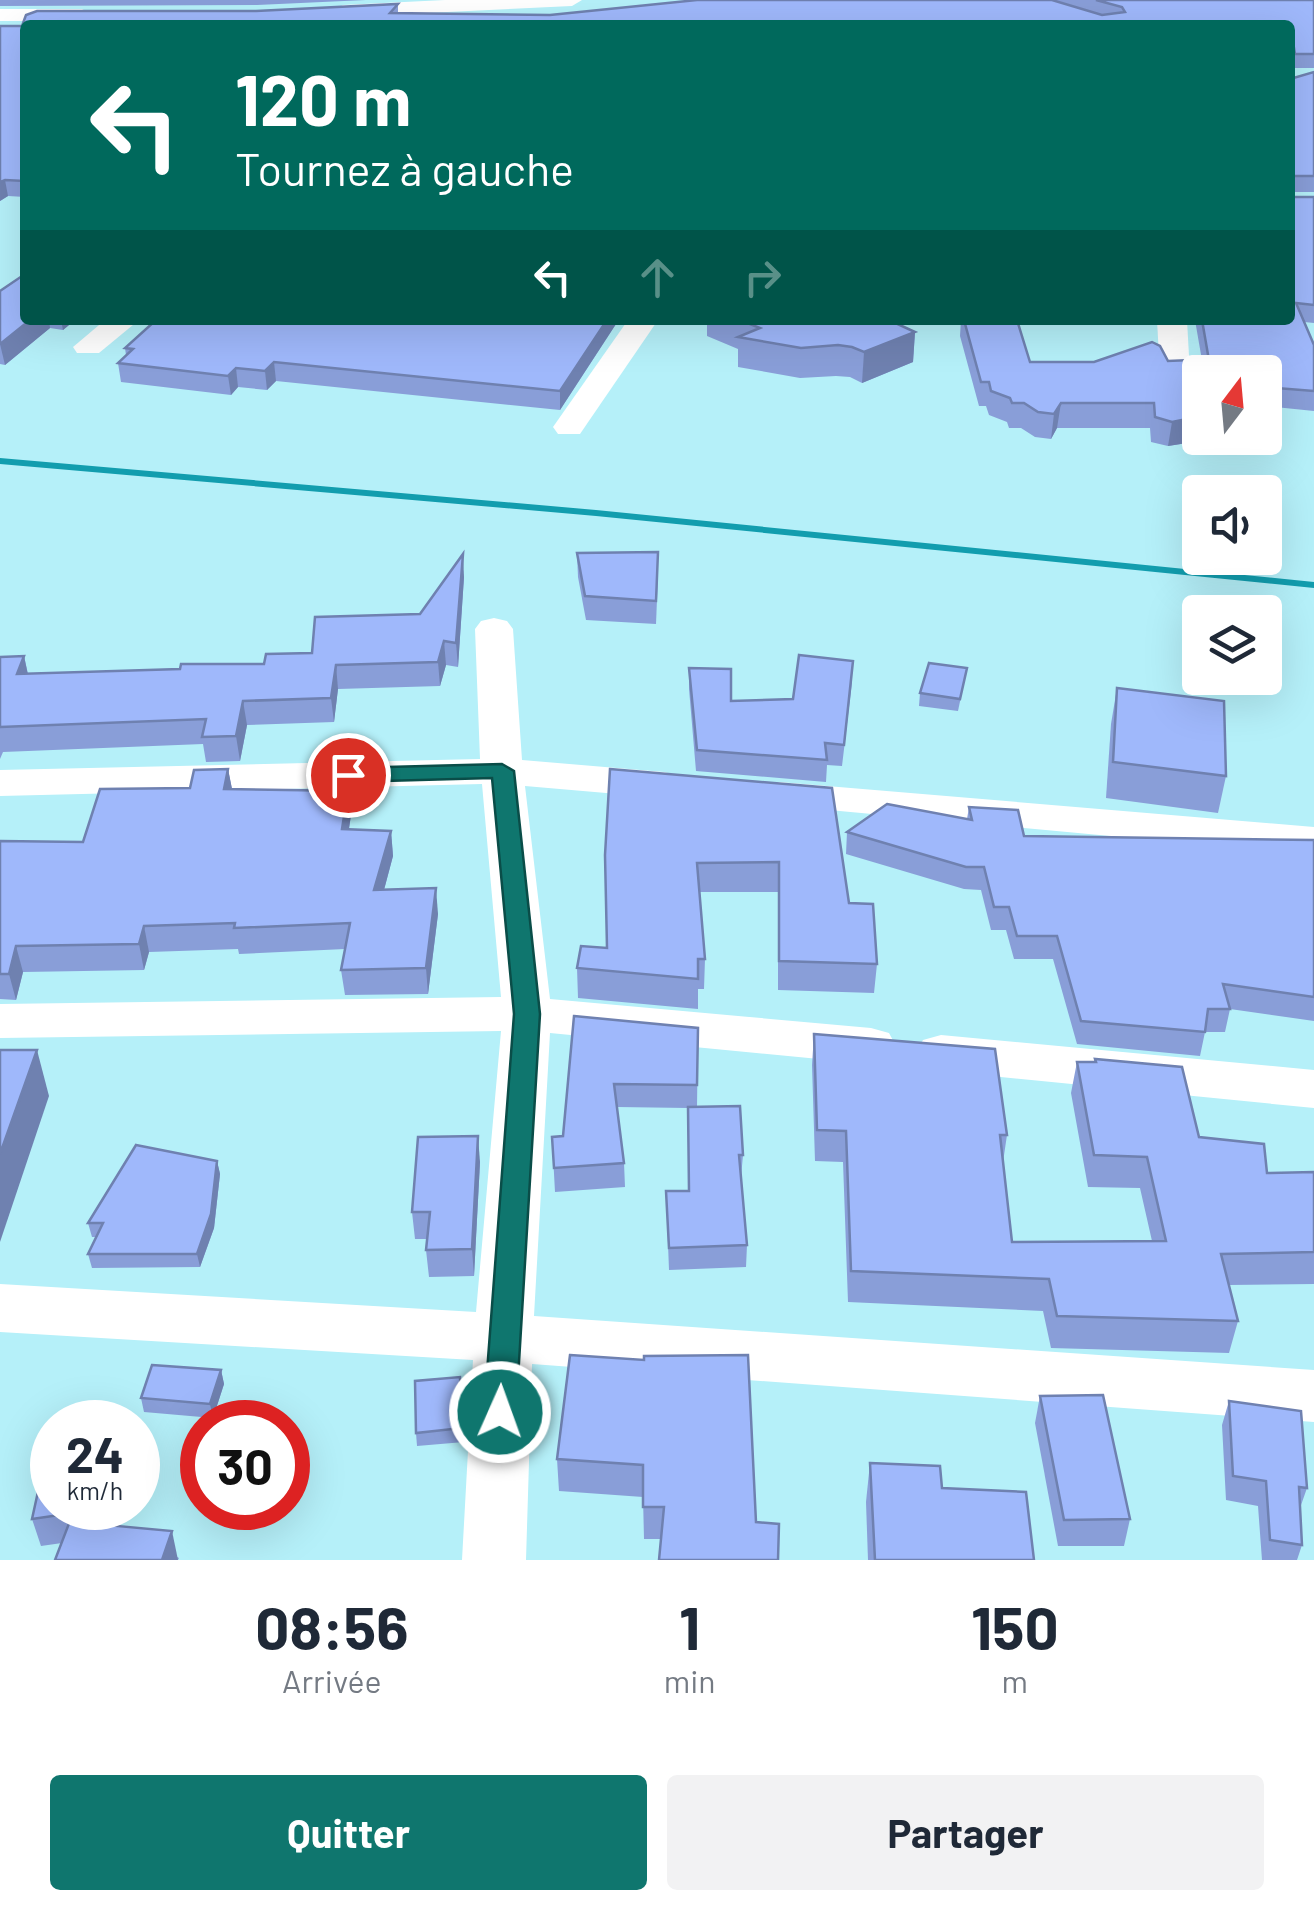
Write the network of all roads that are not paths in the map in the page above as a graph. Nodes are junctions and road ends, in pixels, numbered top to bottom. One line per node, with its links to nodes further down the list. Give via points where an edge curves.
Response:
1 (572, 0): 2 (street)
2 (314, 12)
3 (0, 15): 4 (street)
4 (99, 15)
5 (118, 325): 8 (street)
6 (640, 325): 10 (street)
7 (1172, 325): 9 (street)
8 (88, 348)
9 (1175, 374)
10 (569, 427)
11 (494, 629): 12 (street)
12 (502, 771): 13 (street); 14 (street); 15 (street)
13 (0, 784)
14 (1314, 841)
15 (527, 1014): 16 (street); 17 (street); 19 (street)
16 (0, 1021)
17 (1314, 1088)
18 (0, 1308): 19 (street)
19 (504, 1338): 20 (street); 21 (street)
20 (1314, 1396)
21 (494, 1560)

